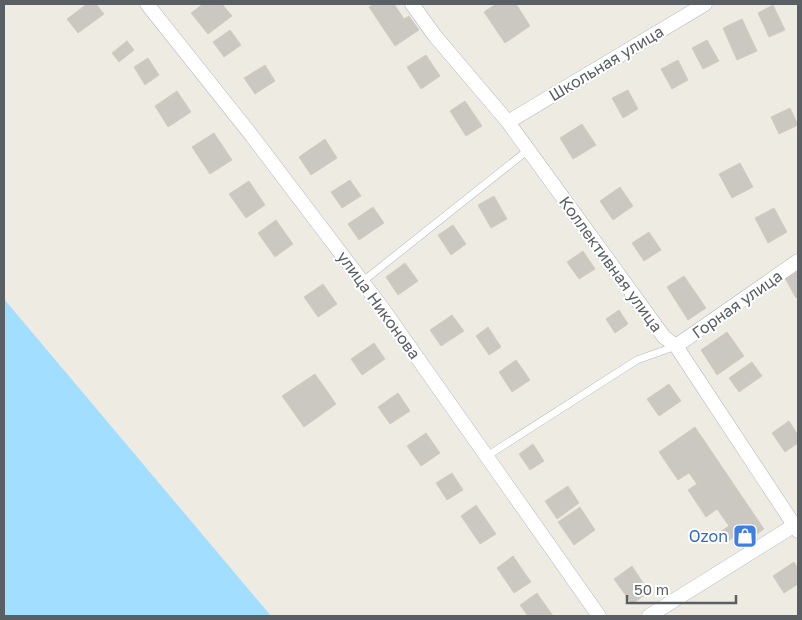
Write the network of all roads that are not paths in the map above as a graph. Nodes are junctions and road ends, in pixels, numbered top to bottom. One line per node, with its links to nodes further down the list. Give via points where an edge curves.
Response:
1 (147, 4): 7 (street, улица Никонова)
2 (412, 4): 4 (street, Коллективная улица)
3 (701, 5): 4 (street, Школьная улица)
4 (508, 122): 5 (street, Коллективная улица)
5 (528, 150): 7 (lane); 8 (street, Коллективная улица, via 664,337)
6 (798, 261): 8 (street, Горная улица)
7 (362, 282): 9 (street, улица Никонова)
8 (676, 346): 9 (lane, via 637,360); 10 (street, Коллективная улица)
9 (487, 456): 11 (street, улица Никонова)
10 (797, 526): 12 (street)
11 (599, 616)
12 (649, 616)

